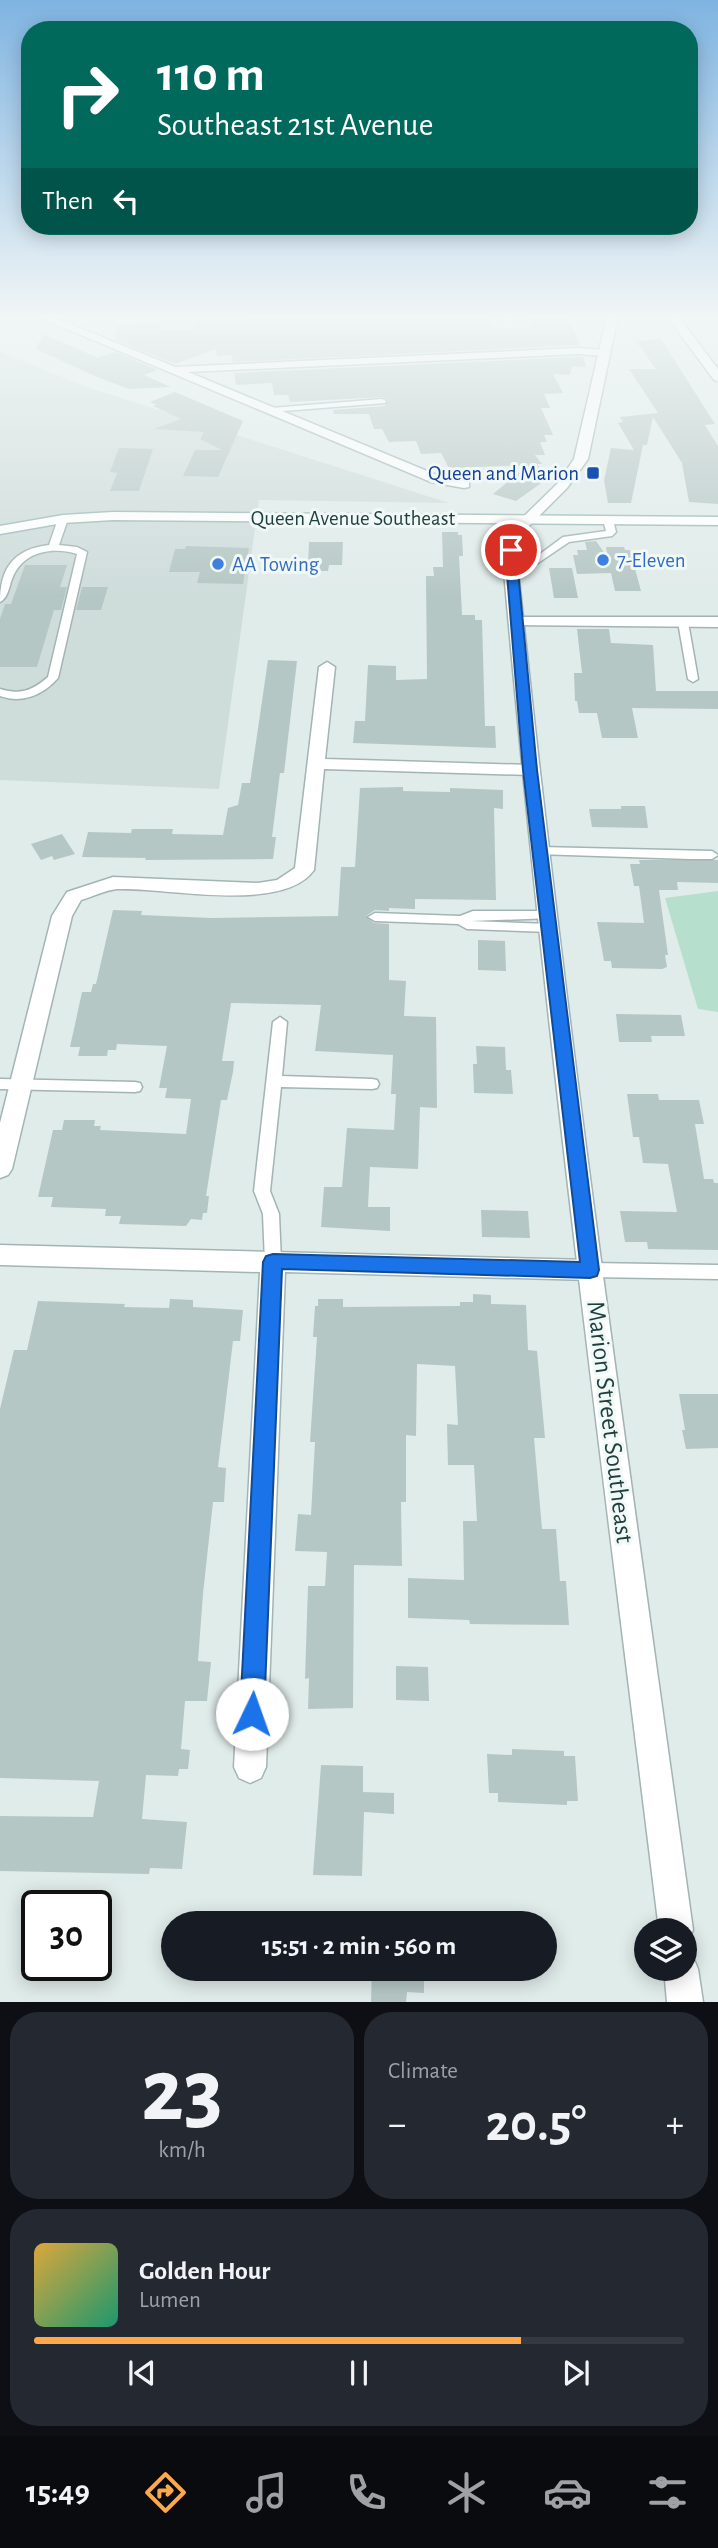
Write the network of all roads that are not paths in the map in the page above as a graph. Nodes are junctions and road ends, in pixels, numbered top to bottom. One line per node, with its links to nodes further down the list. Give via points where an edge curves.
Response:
1 (278, 409): 3 (lane)
2 (591, 409): 6 (street, Marion Street Southeast, via 572,477)
3 (271, 410): 4 (street, via 436,479)
4 (464, 484)
5 (63, 519): 6 (street, Queen Avenue Southeast); 9 (street, Queen Avenue Southeast); 10 (lane)
6 (526, 519): 7 (street, Queen Avenue Southeast); 11 (street, Marion Street Southeast, via 516,532)
7 (608, 520): 8 (street, Queen Avenue Southeast); 11 (lane, via 609,534 566,539 538,560)
8 (718, 520)
9 (0, 530)
10 (53, 548): 12 (lane, via 31,552 12,566); 18 (lane, via 82,552 53,678 30,695)
11 (510, 561): 13 (street, Marion Street Southeast)
12 (0, 599)
13 (517, 622): 14 (street); 20 (street, Marion Street Southeast)
14 (683, 622): 15 (street); 17 (lane)
15 (718, 622)
16 (327, 667): 19 (street)
17 (693, 679)
18 (0, 692)
19 (318, 764): 20 (street); 28 (street, via 304,870 283,885 258,889 113,883 74,896 62,916)
20 (530, 770): 21 (street, Marion Street Southeast)
21 (540, 851): 22 (lane); 24 (street, Marion Street Southeast)
22 (712, 855)
23 (375, 917): 24 (lane, via 462,920 467,925)
24 (548, 921): 34 (street, Marion Street Southeast)
25 (280, 1022): 26 (lane)
26 (274, 1081): 29 (lane); 33 (lane, via 262,1191 271,1214)
27 (0, 1084): 28 (lane)
28 (21, 1084): 30 (lane); 31 (street)
29 (372, 1084)
30 (135, 1087)
31 (0, 1169)
32 (0, 1255): 33 (street)
33 (273, 1262): 34 (street); 36 (street)
34 (590, 1270): 35 (lane); 37 (street, Marion Street Southeast)
35 (718, 1272)
36 (250, 1767)
37 (674, 1918)
38 (682, 1981): 39 (street)
39 (685, 2002)

